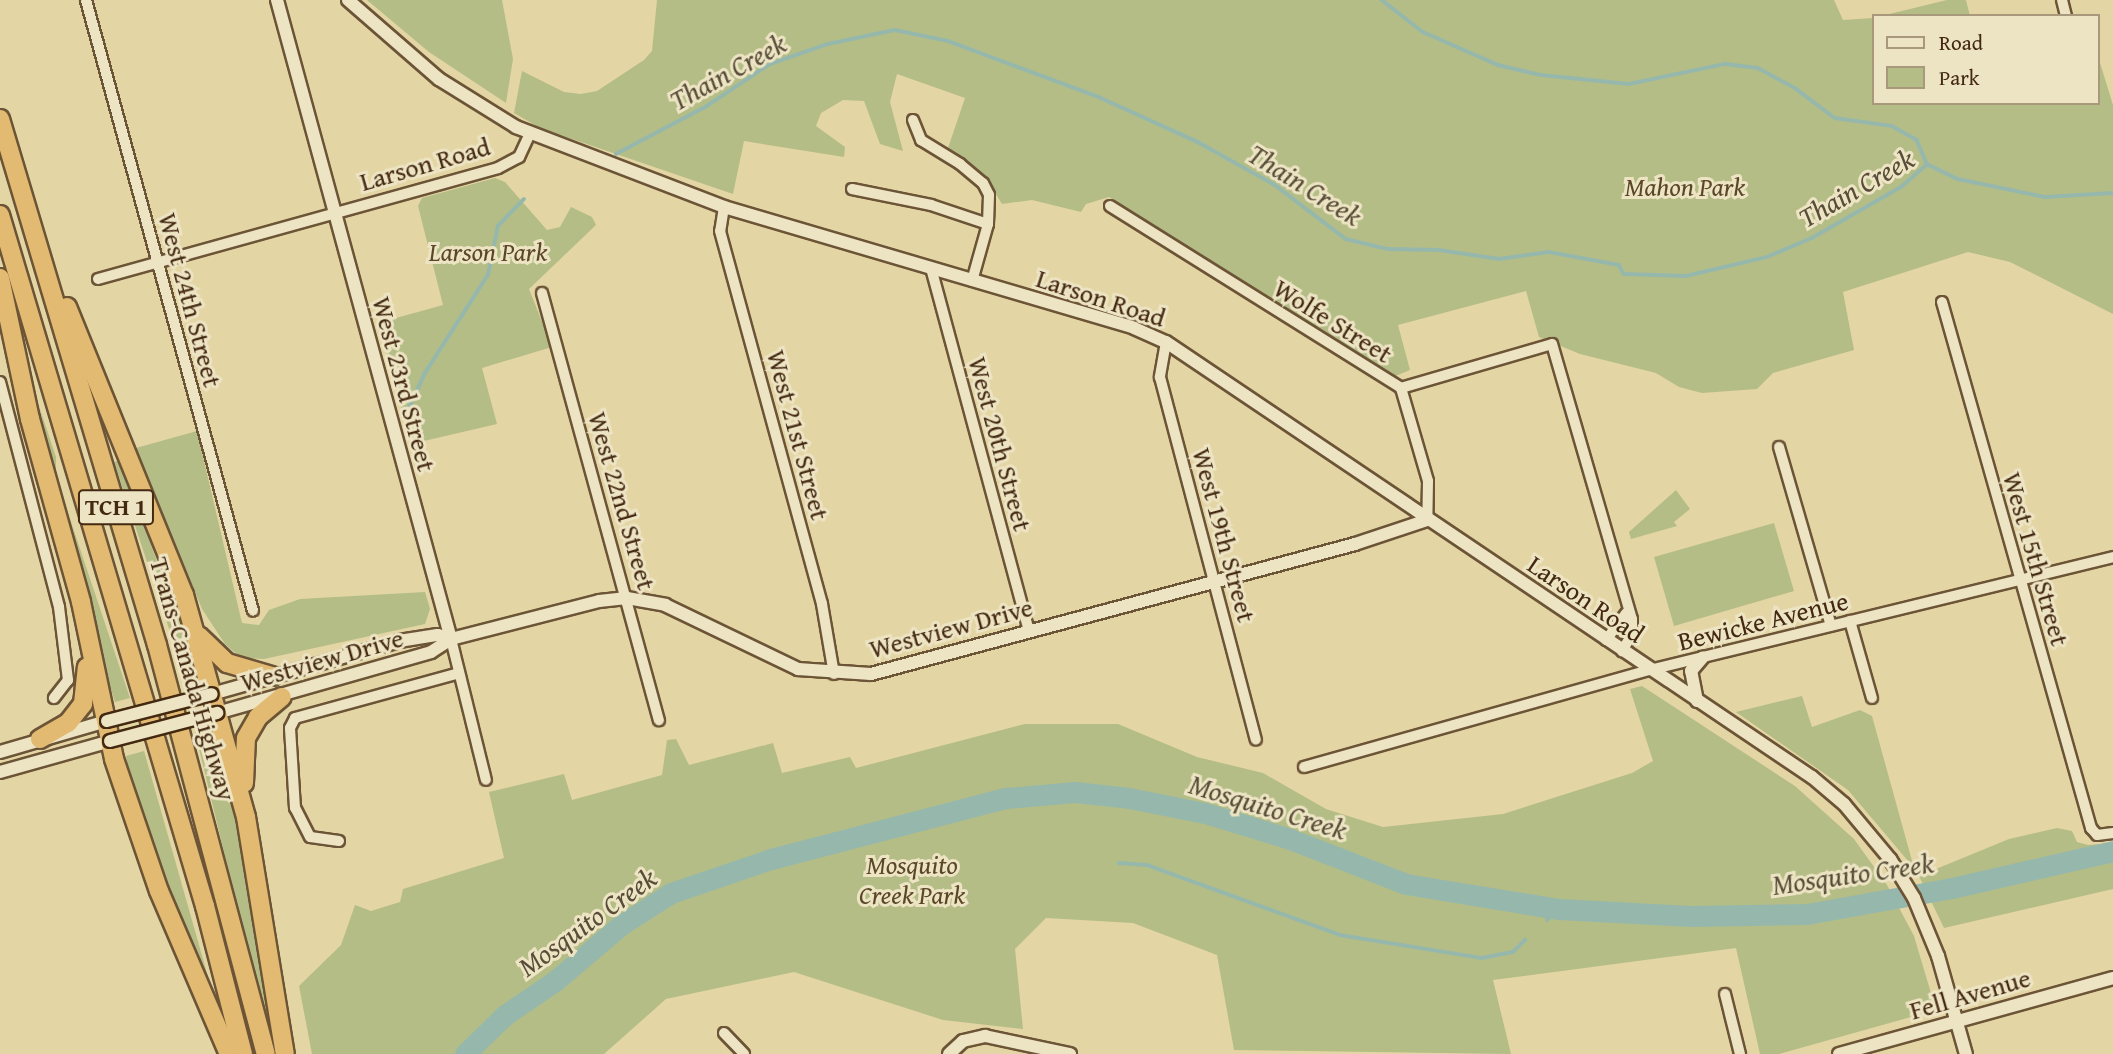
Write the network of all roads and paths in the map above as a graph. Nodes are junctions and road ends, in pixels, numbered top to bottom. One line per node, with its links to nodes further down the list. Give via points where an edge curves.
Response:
1 (86, 0): 14 (street, West 24th Street)
2 (277, 0): 11 (main road, West 23rd Street)
3 (348, 0): 6 (main road, via 439,79)
4 (0, 119): 8 (highway, Trans-Canada Highway / TCH 1)
5 (912, 120): 13 (street, via 921,140 983,183 991,208)
6 (530, 133): 10 (main road, Larson Road); 11 (street, Larson Road, via 519,157 498,169)
7 (852, 189): 13 (street, via 931,205)
8 (25, 200): 32 (highway); 69 (highway, Trans-Canada Highway / TCH 1, via 157,645)
9 (1110, 206): 23 (street, Wolfe Street)
10 (724, 207): 15 (main road, Larson Road); 43 (street, West 21st Street, via 720,231 809,556)
11 (334, 214): 14 (street, Larson Road); 36 (main road, West 23rd Street)
12 (0, 215): 68 (highway, Trans-Canada Highway / TCH 1, via 205,906)
13 (988, 224): 18 (street)
14 (158, 263): 17 (street, Larson Road); 30 (street, West 24th Street)
15 (931, 268): 18 (main road, Larson Road); 35 (street, West 20th Street)
16 (0, 278): 38 (highway, via 30,419)
17 (98, 279)
18 (972, 281): 21 (main road, Larson Road)
19 (542, 293): 29 (street, West 22nd Street)
20 (1942, 302): 27 (street, West 15th Street)
21 (1166, 342): 25 (main road, Larson Road); 28 (street, West 19th Street, via 1159,359 1160,377)
22 (0, 382): 47 (street, via 59,607 68,680)
23 (1401, 388): 25 (street, via 1428,481); 31 (street, Wolfe Street, via 1552,344)
24 (1779, 447): 34 (street)
25 (1427, 520): 28 (main road, Westview Drive); 37 (main road, Larson Road)
26 (2113, 557): 27 (street, Bewicke Avenue)
27 (2019, 579): 33 (street, Bewicke Avenue); 61 (street, West 15th Street, via 2091,828 2096,835)
28 (1216, 581): 35 (main road, Westview Drive); 54 (street, West 19th Street)
29 (627, 598): 36 (main road, Westview Drive, via 599,600); 43 (main road, Westview Drive, via 665,605 798,669); 51 (street, West 22nd Street)
30 (253, 611)
31 (1626, 613): 37 (street); 39 (street, via 1632,634)
32 (192, 621): 44 (highway, via 205,644 227,663); 45 (highway)
33 (1850, 621): 34 (street, Bewicke Avenue); 48 (street)
34 (1832, 626): 40 (street, Bewicke Avenue)
35 (1029, 632): 43 (main road, Westview Drive, via 890,671)
36 (451, 639): 42 (street, West 23rd Street); 44 (main road, Westview Drive, via 438,635 399,641); 46 (main road, Westview Drive, via 431,652)
37 (1606, 640): 39 (main road, Larson Road)
38 (90, 650): 52 (highway); 53 (highway, via 83,705 68,723)
39 (1622, 651): 41 (main road, Larson Road)
40 (1703, 657): 41 (street, Bewicke Avenue); 49 (main road, via 1690,671)
41 (1650, 670): 49 (main road, Larson Road); 57 (street, Bewicke Avenue)
42 (459, 673): 59 (street, West 23rd Street); 62 (street, via 295,718 290,728 295,808 310,837)
43 (834, 674)
44 (272, 676): 45 (main road, Westview Drive)
45 (212, 694): 50 (highway); 52 (main road, Westview Drive, bridge)
46 (282, 697): 50 (main road, Westview Drive); 60 (highway, via 258,717 246,738)
47 (54, 698)
48 (1872, 698)
49 (1697, 701): 65 (main road, Larson Road, via 1812,777 1843,804 1905,882 1922,914)
50 (217, 713): 55 (main road, Westview Drive, bridge); 60 (highway)
51 (659, 720)
52 (107, 722): 53 (main road, Westview Drive); 55 (highway)
53 (40, 739): 56 (main road, Westview Drive)
54 (1256, 740)
55 (110, 741): 58 (main road, Westview Drive); 67 (highway, via 151,869)
56 (0, 752)
57 (1304, 767)
58 (0, 772)
59 (486, 780)
60 (246, 817): 70 (highway)
61 (2113, 833)
62 (339, 841)
63 (2113, 978): 65 (main road, Fell Avenue)
64 (1725, 994): 74 (street)
65 (1957, 1021): 75 (main road, Fell Avenue); 76 (main road, Larson Road)
66 (724, 1033): 71 (street)
67 (229, 1054)
68 (243, 1054)
69 (266, 1054)
70 (285, 1054)
71 (744, 1054)
72 (949, 1054): 73 (main road, via 963,1041 985,1036)
73 (1070, 1054)
74 (1740, 1054)
75 (1839, 1054)
76 (1966, 1054)

